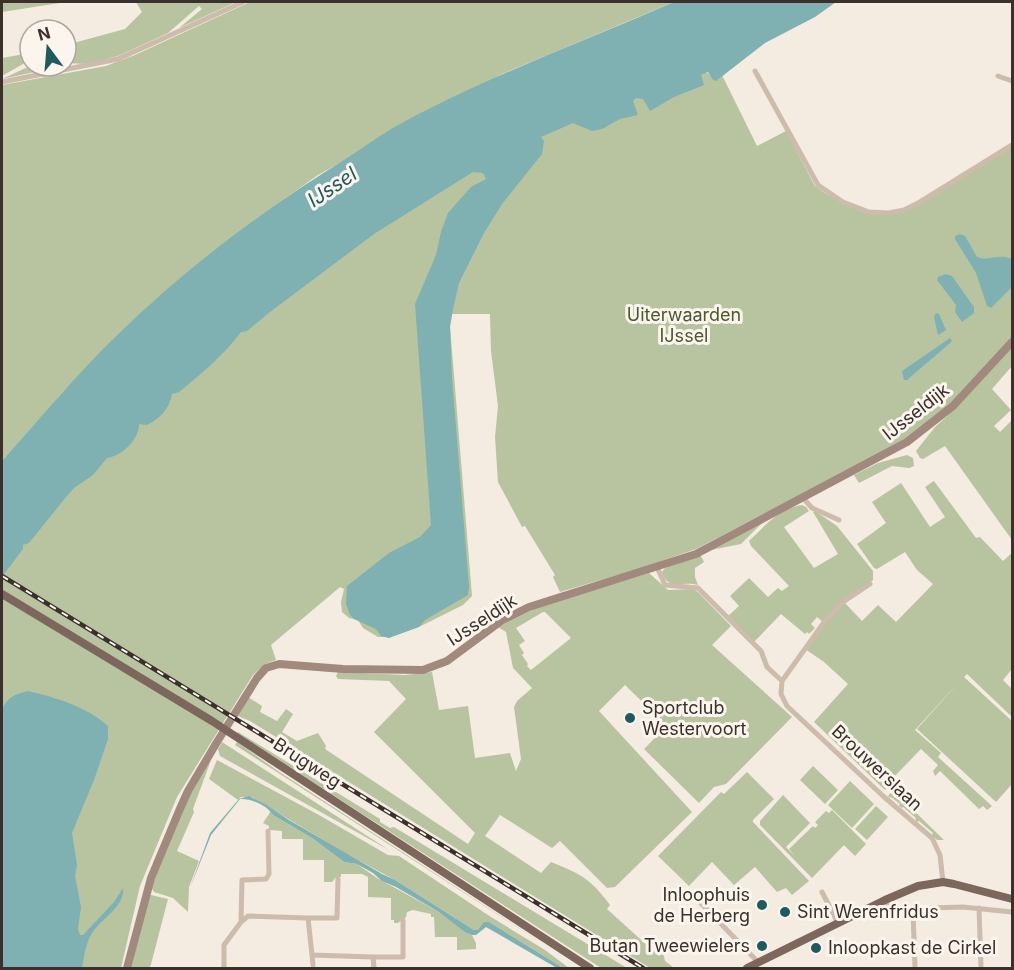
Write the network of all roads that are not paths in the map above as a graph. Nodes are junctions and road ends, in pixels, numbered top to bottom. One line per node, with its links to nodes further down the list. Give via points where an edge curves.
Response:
1 (243, 2): 5 (street, via 118,59)
2 (755, 71): 6 (street, via 818,185 843,202 868,212 889,213 912,206)
3 (998, 76): 4 (street)
4 (1012, 81)
5 (2, 82)
6 (1012, 145)
7 (1012, 342): 8 (street, IJsseldijk, via 953,406 917,435)
8 (803, 498): 9 (street, via 808,506); 10 (street, IJsseldijk, via 696,554)
9 (839, 520)
10 (657, 567): 13 (street, Brouwerslaan, via 665,585 698,588 761,651 767,667); 32 (street, IJsseldijk, via 528,607 501,621 447,661 423,670 279,664 266,668 188,791 151,878)
11 (870, 584): 13 (street, via 827,618)
12 (2, 594): 35 (main road, Brugweg, via 236,736)
13 (782, 681): 16 (street, Brouwerslaan, via 787,706 934,841)
14 (268, 831): 26 (street, via 268,874 266,879 242,880)
15 (338, 879): 24 (street, via 337,918)
16 (943, 882): 19 (main road); 20 (main road, via 913,888)
17 (689, 891): 31 (street)
18 (822, 892): 27 (street)
19 (1012, 899)
20 (885, 900): 22 (street, via 893,913); 27 (main road)
21 (979, 908): 22 (street); 23 (street); 38 (street)
22 (913, 911): 37 (street)
23 (1012, 912)
24 (308, 918): 26 (street, via 248,916); 28 (street)
25 (403, 920): 29 (street, via 403,957)
26 (241, 922): 33 (street, via 224,945)
27 (838, 923): 31 (main road)
28 (312, 955): 29 (street); 30 (street)
29 (373, 957): 34 (street)
30 (313, 965)
31 (753, 965): 36 (main road)
32 (128, 969)
33 (224, 969)
34 (374, 969)
35 (590, 969)
36 (740, 969)
37 (915, 969)
38 (981, 969)

